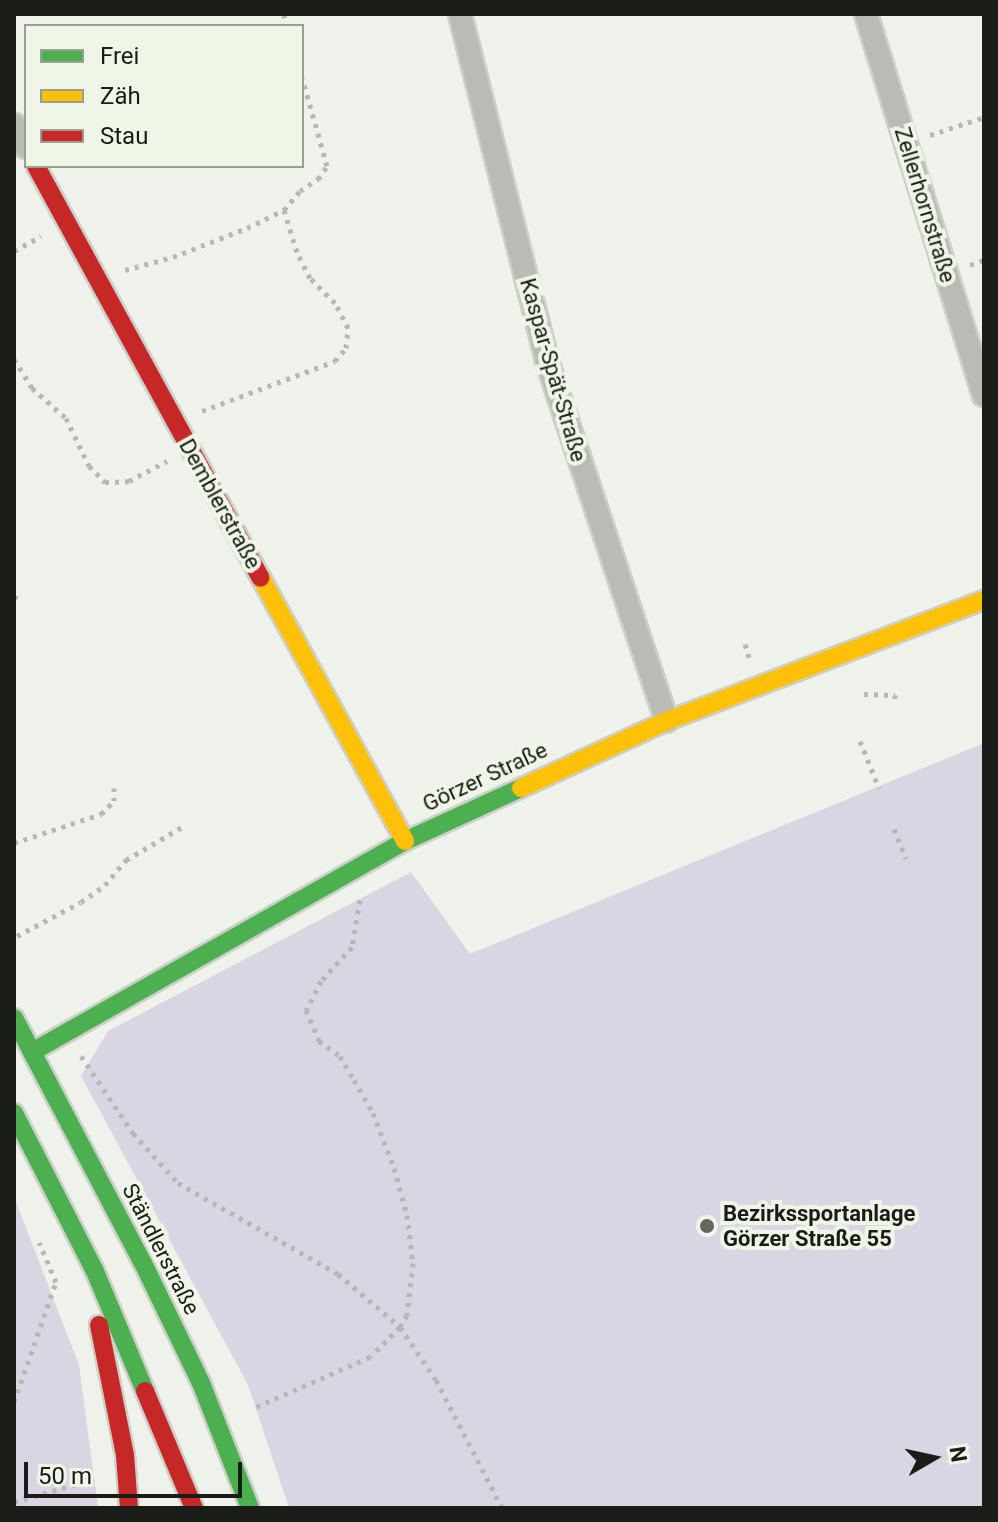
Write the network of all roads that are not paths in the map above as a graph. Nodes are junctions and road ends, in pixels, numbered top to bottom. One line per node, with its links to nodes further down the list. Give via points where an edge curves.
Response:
1 (460, 14): 8 (street, Kaspar-Spät-Straße, via 547,361)
2 (866, 14): 6 (street, Zellerhornstraße)
3 (14, 125): 4 (street)
4 (24, 143)
5 (37, 168): 9 (main road, Demblerstraße)
6 (984, 395)
7 (984, 600): 8 (main road, Görzer Straße)
8 (667, 721): 9 (main road, Görzer Straße)
9 (405, 841): 11 (main road, Görzer Straße)
10 (14, 1018): 11 (main road, Ständlerstraße)
11 (32, 1052): 16 (main road, Ständlerstraße, via 195,1371)
12 (14, 1113): 13 (main road)
13 (94, 1269): 14 (main road); 15 (main road)
14 (129, 1508)
15 (194, 1508)
16 (250, 1508)

